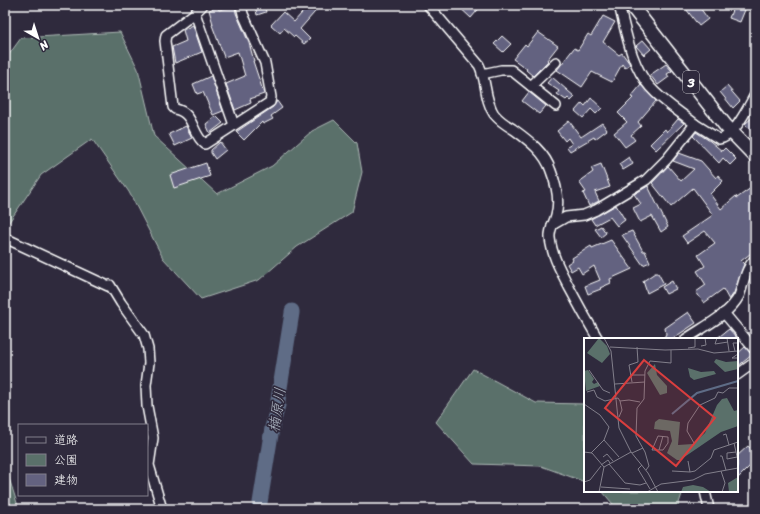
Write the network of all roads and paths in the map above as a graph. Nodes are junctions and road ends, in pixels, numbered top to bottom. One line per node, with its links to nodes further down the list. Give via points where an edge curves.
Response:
1 (203, 5): 6 (street)
2 (241, 5): 13 (street, via 265,63 271,97 270,102)
3 (428, 5): 8 (street, via 479,65)
4 (619, 5): 12 (street, via 639,72 664,100)
5 (631, 5): 14 (highway, 3)
6 (195, 13): 13 (street); 13 (street, via 166,35 172,107 187,114 205,144)
7 (556, 62): 9 (street)
8 (482, 74): 9 (street, via 511,70); 16 (street, via 486,95 494,114 533,144 551,169 556,184 557,201 557,213)
9 (531, 86): 11 (street)
10 (755, 95): 14 (street)
11 (556, 106)
12 (695, 124): 14 (street, via 719,139); 16 (street, via 646,180 596,210 584,215 566,217)
13 (234, 125)
14 (732, 133): 15 (highway, 3)
15 (755, 156)
16 (552, 225): 20 (street, via 550,236 557,264)
17 (5, 238): 26 (street, via 110,285 144,335 149,363 147,406 153,438 149,465)
18 (755, 259): 19 (street, via 750,264 735,302)
19 (724, 313): 21 (street); 22 (street)
20 (597, 338)
21 (687, 338)
22 (755, 350)
23 (755, 362): 24 (street)
24 (738, 374)
25 (705, 492): 27 (street)
26 (162, 509)
27 (709, 509)

